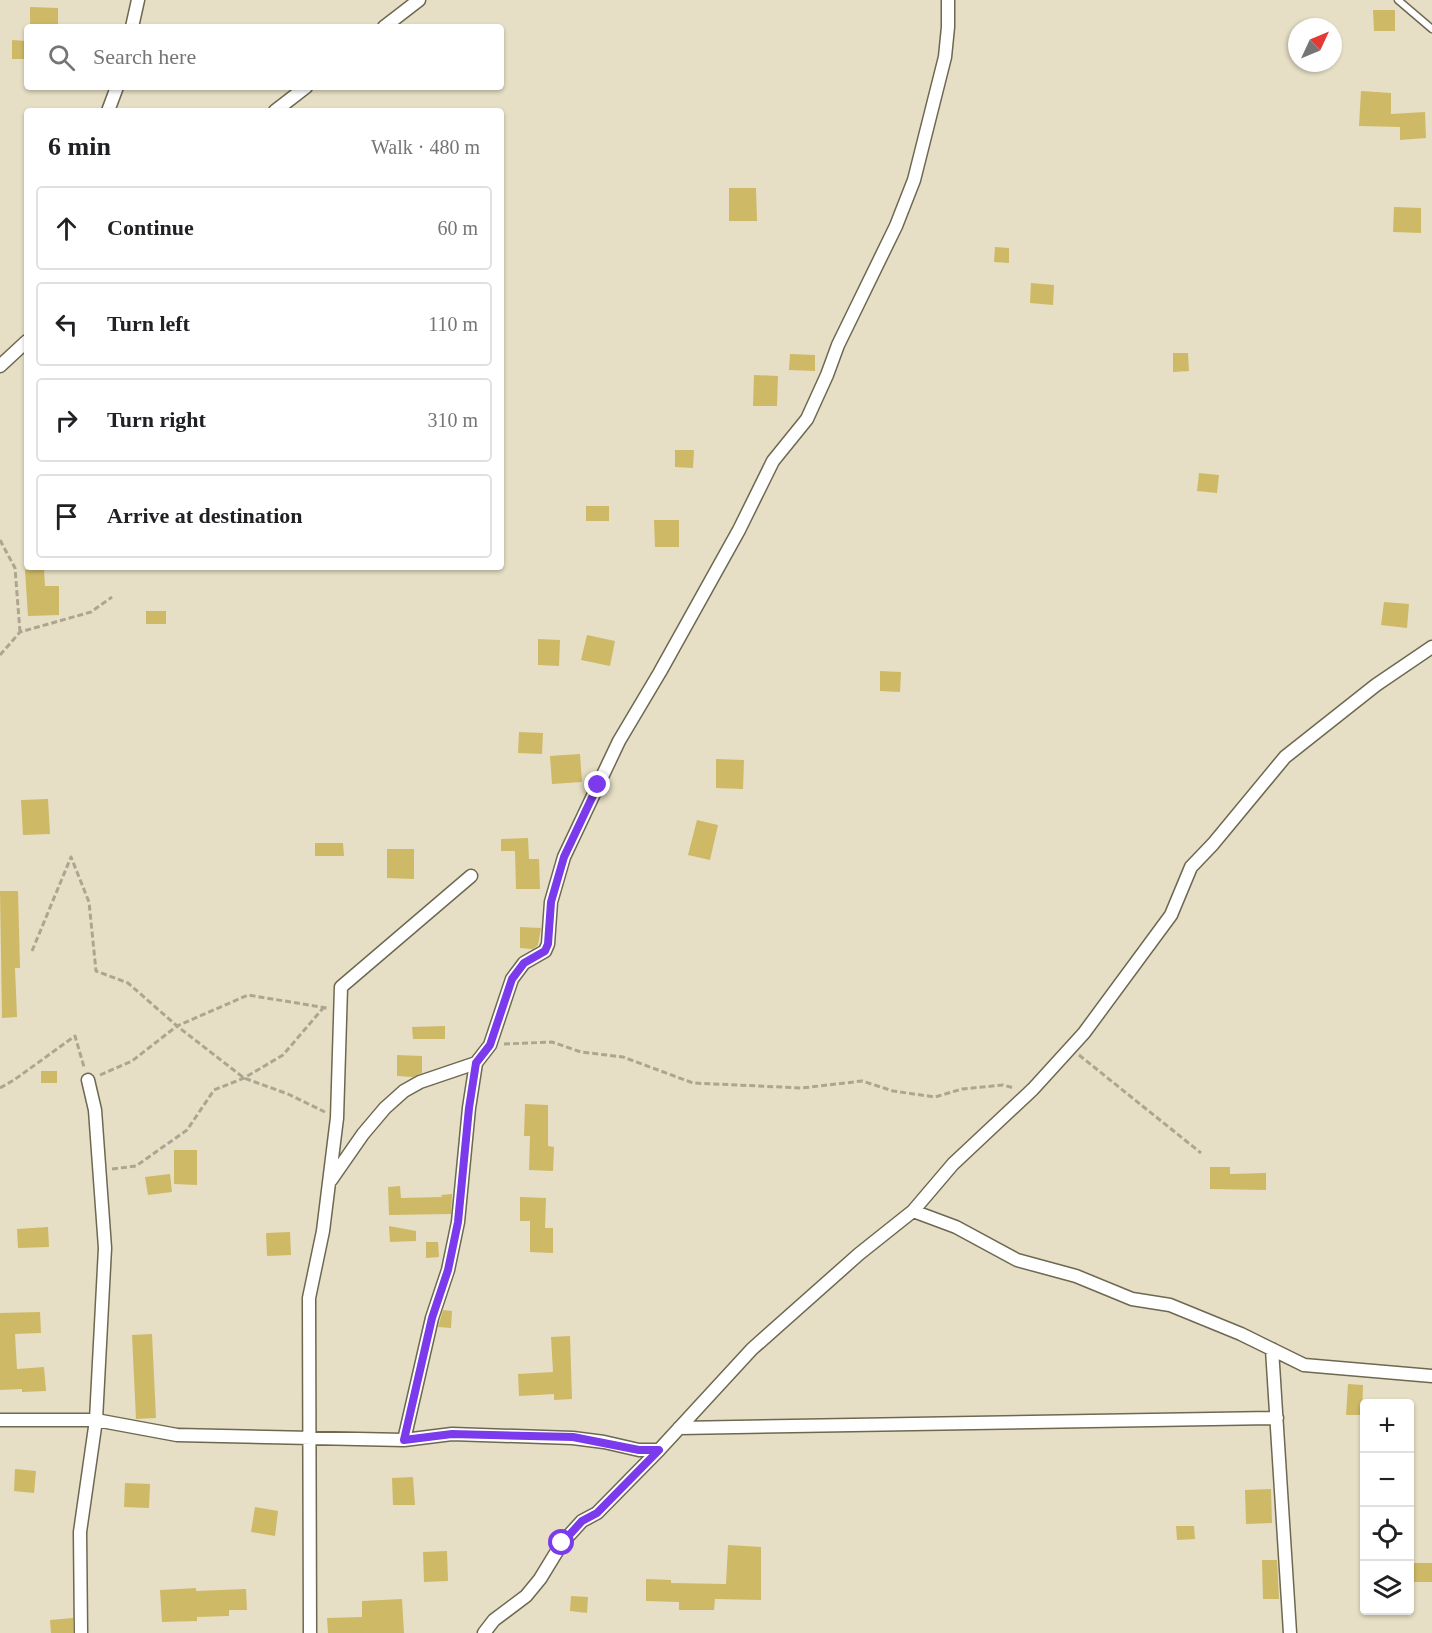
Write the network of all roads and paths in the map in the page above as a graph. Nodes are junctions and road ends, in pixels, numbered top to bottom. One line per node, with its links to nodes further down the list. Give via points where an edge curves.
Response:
1 (138, 0): 5 (street)
2 (418, 0): 6 (street)
3 (948, 0): 25 (street, via 945,57 914,180 896,226 807,418 773,461 739,530 619,741 564,857 551,902 548,944 545,951 524,963 512,979)
4 (1398, 0): 7 (lane)
5 (133, 24)
6 (388, 24)
7 (1432, 29)
8 (116, 90): 10 (street)
9 (302, 90): 11 (street)
10 (109, 108)
11 (279, 108)
12 (24, 344): 13 (street)
13 (0, 366)
14 (0, 540): 16 (path, via 15,568)
15 (112, 597): 16 (path, via 91,612)
16 (20, 632): 18 (path)
17 (1432, 647): 26 (street, via 1376,685 1285,758 1191,867 1171,915)
18 (0, 655)
19 (471, 876): 21 (street)
20 (32, 951): 24 (path, via 71,857 89,902 96,971 128,983)
21 (341, 987): 22 (path); 23 (street)
22 (324, 1008): 23 (path); 24 (path, via 248,995); 28 (path, via 283,1055)
23 (340, 1008): 32 (street)
24 (177, 1026): 28 (path); 29 (path, via 132,1061)
25 (490, 1045): 27 (street); 31 (path, via 552,1042 580,1052 623,1057 693,1083 802,1088 861,1081 893,1091 935,1097 962,1089 1003,1085)
26 (1071, 1048): 31 (street); 33 (path)
27 (476, 1063): 35 (street, via 404,1091 363,1134); 44 (street, via 458,1222)
28 (244, 1078): 32 (path); 34 (path, via 214,1090 187,1130 136,1166)
29 (88, 1080): 30 (path, via 75,1036); 34 (street, via 95,1110)
30 (0, 1088)
31 (1032, 1091): 36 (street, via 953,1164)
32 (337, 1118): 35 (street)
33 (1201, 1153)
34 (99, 1171): 41 (street, via 105,1248)
35 (328, 1183): 43 (street, via 309,1298)
36 (914, 1211): 37 (street, via 956,1227 1017,1260 1076,1276 1132,1299 1170,1305); 42 (street, via 858,1254 752,1349)
37 (1272, 1349): 38 (street, via 1304,1365); 39 (street)
38 (1432, 1376)
39 (1276, 1418): 42 (street); 49 (street)
40 (0, 1420): 41 (street)
41 (96, 1420): 43 (street, via 177,1435); 46 (street, via 80,1532)
42 (679, 1428): 45 (street)
43 (310, 1437): 44 (street); 47 (street)
44 (404, 1440): 45 (street, via 452,1434 573,1437)
45 (659, 1450): 48 (street, via 597,1513 582,1521 526,1596 494,1620)
46 (81, 1633)
47 (310, 1633)
48 (484, 1633)
49 (1290, 1633)

